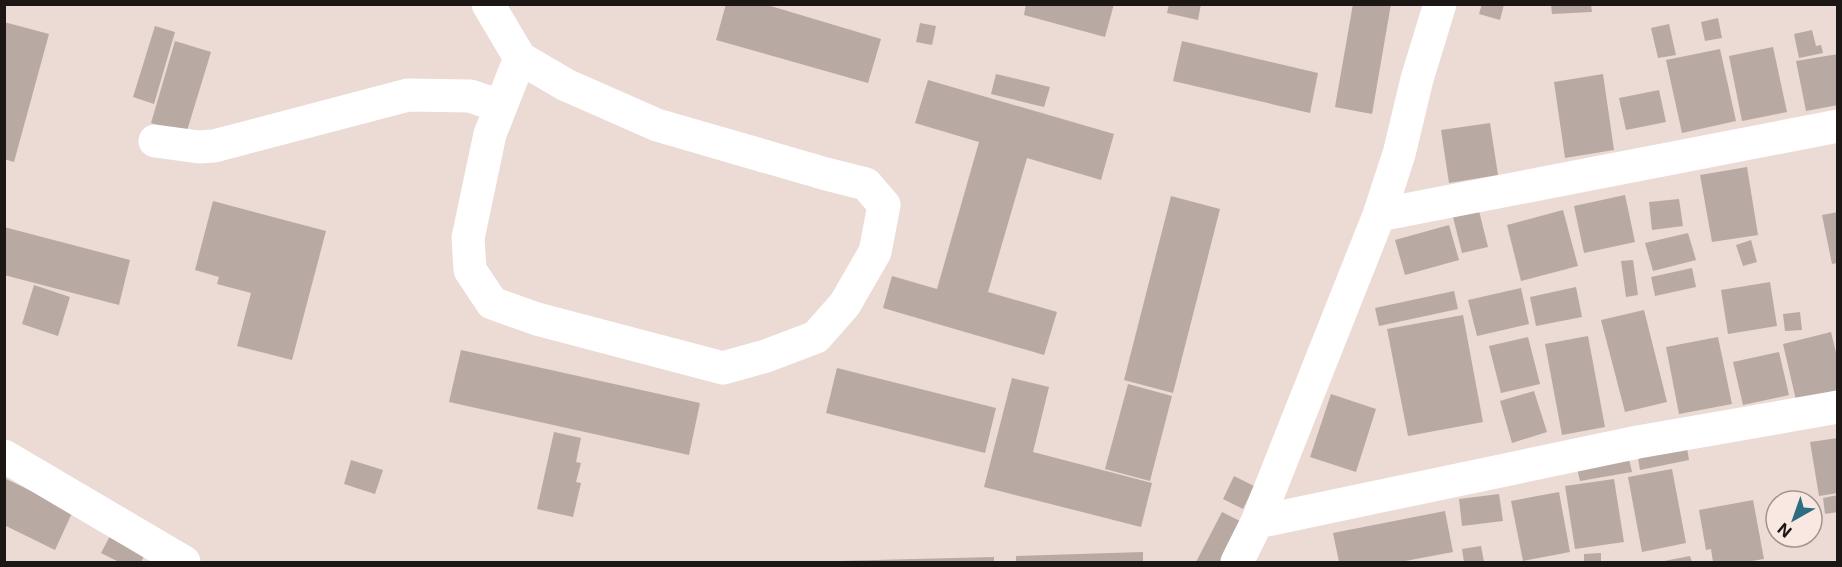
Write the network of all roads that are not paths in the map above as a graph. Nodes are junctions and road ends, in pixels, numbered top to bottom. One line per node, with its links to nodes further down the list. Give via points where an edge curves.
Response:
1 (488, 4): 3 (street)
2 (1440, 4): 7 (street)
3 (520, 58): 4 (street); 4 (street, via 566,85 657,125 866,184 884,205 874,252 845,304 816,337 723,368 537,319 492,303 470,270 468,238 489,134)
4 (500, 106): 6 (street, via 470,96 408,95 214,146)
5 (1838, 126): 7 (street)
6 (155, 141)
7 (1379, 215): 10 (street)
8 (1838, 407): 10 (street, via 1638,442)
9 (4, 456): 11 (street)
10 (1257, 522): 12 (street)
11 (184, 562)
12 (1237, 562)

